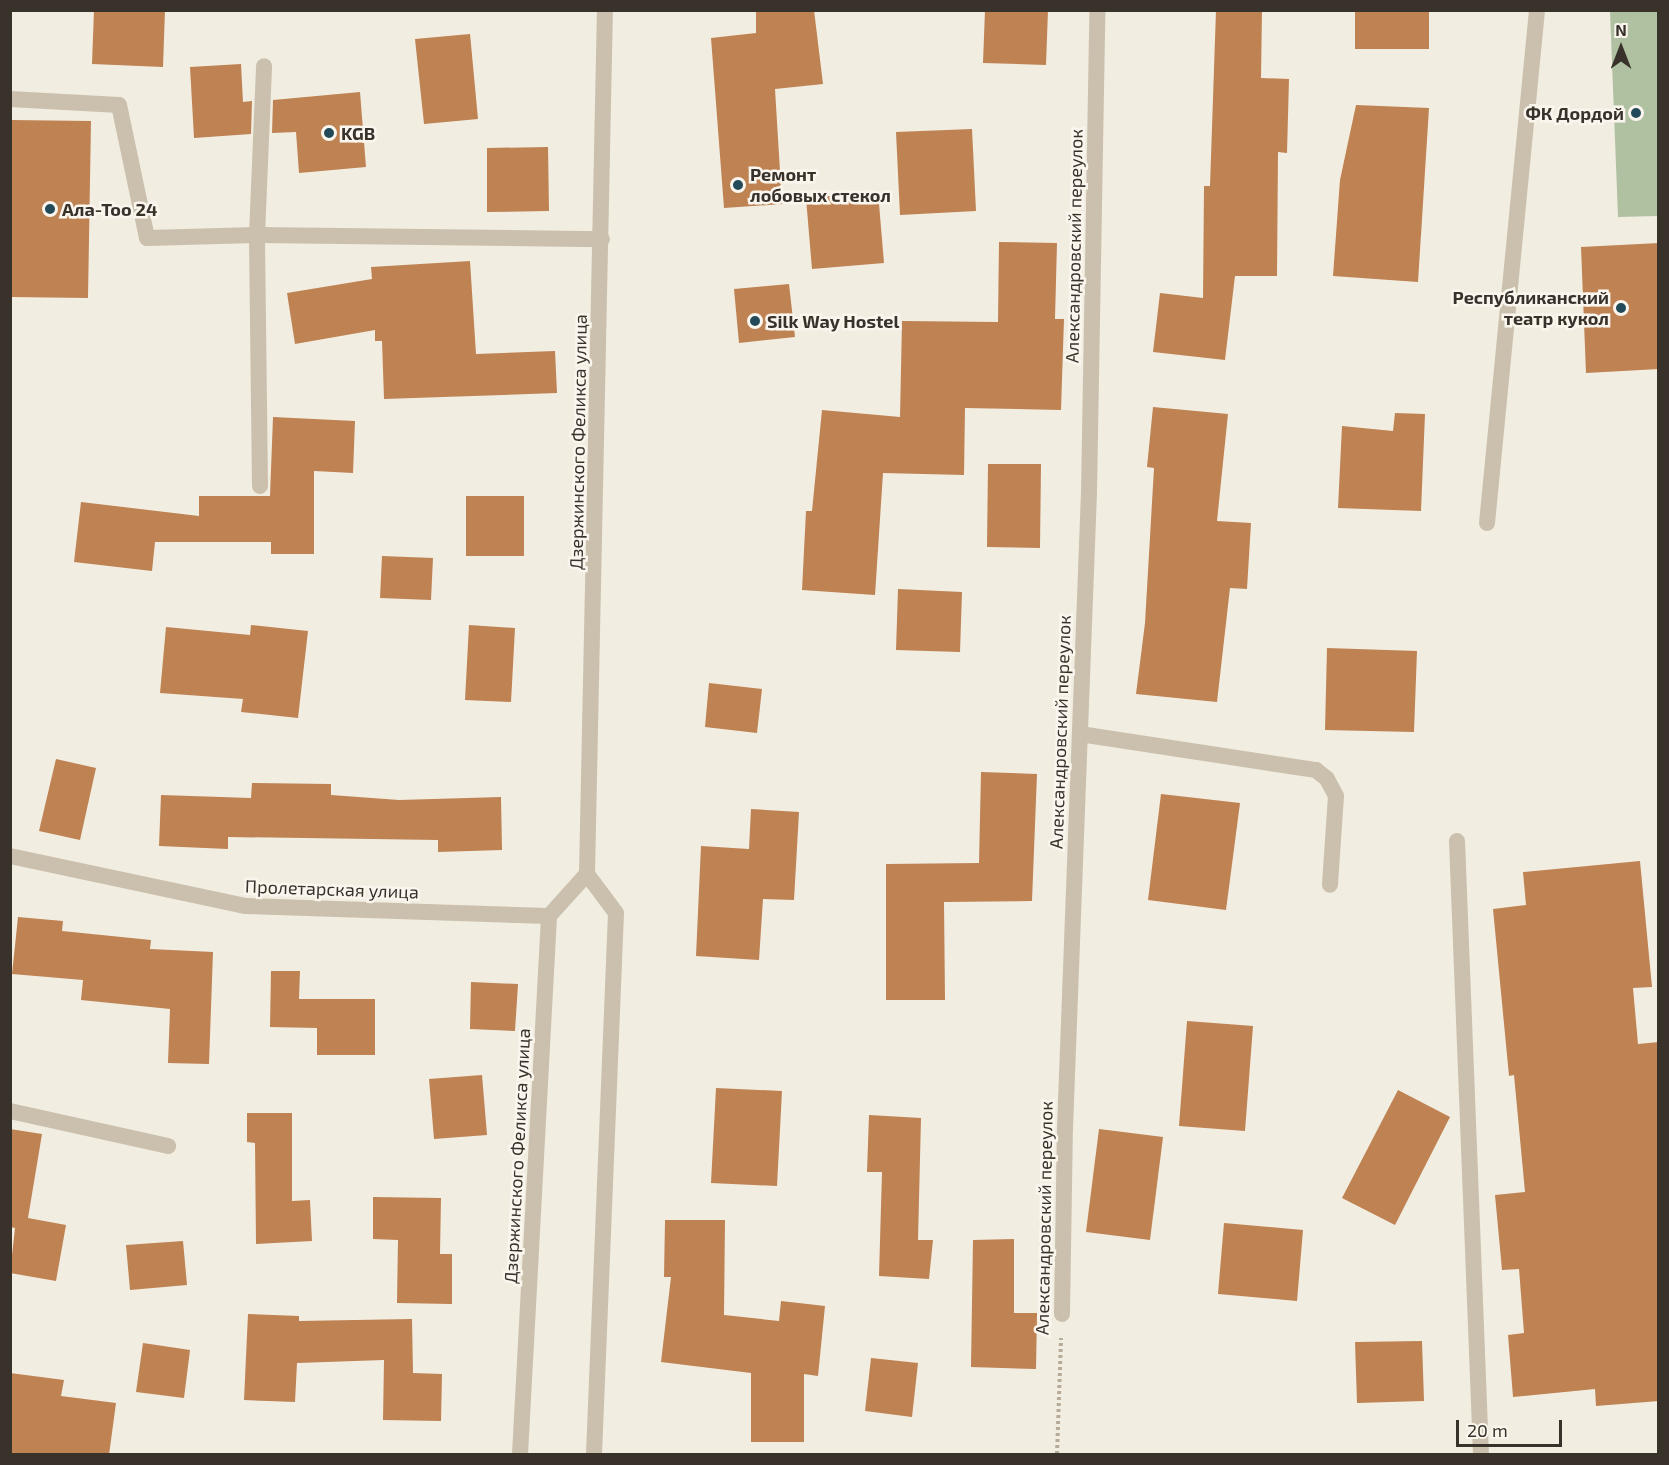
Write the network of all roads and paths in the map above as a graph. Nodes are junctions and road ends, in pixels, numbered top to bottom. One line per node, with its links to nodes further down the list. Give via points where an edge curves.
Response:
1 (605, 10): 7 (street, Дзержинского Феликса улица)
2 (1097, 10): 10 (street, Александровский переулок, via 1089,492)
3 (1537, 10): 9 (street)
4 (264, 66): 6 (street)
5 (10, 99): 6 (street, via 119,105 147,238)
6 (257, 235): 7 (street); 8 (street)
7 (602, 239): 13 (street, Дзержинского Феликса улица)
8 (260, 486)
9 (1487, 523)
10 (1080, 734): 14 (street, via 1316,770 1327,779 1336,796); 18 (street, Александровский переулок)
11 (1457, 842): 22 (street)
12 (10, 856): 15 (street, Пролетарская улица, via 245,906)
13 (587, 874): 15 (street); 20 (street, via 616,913)
14 (1330, 885)
15 (549, 916): 19 (street, Дзержинского Феликса улица)
16 (10, 1111): 17 (street)
17 (168, 1146)
18 (1062, 1314): 21 (path, Александровский переулок)
19 (520, 1455)
20 (594, 1455)
21 (1057, 1455)
22 (1481, 1455)

